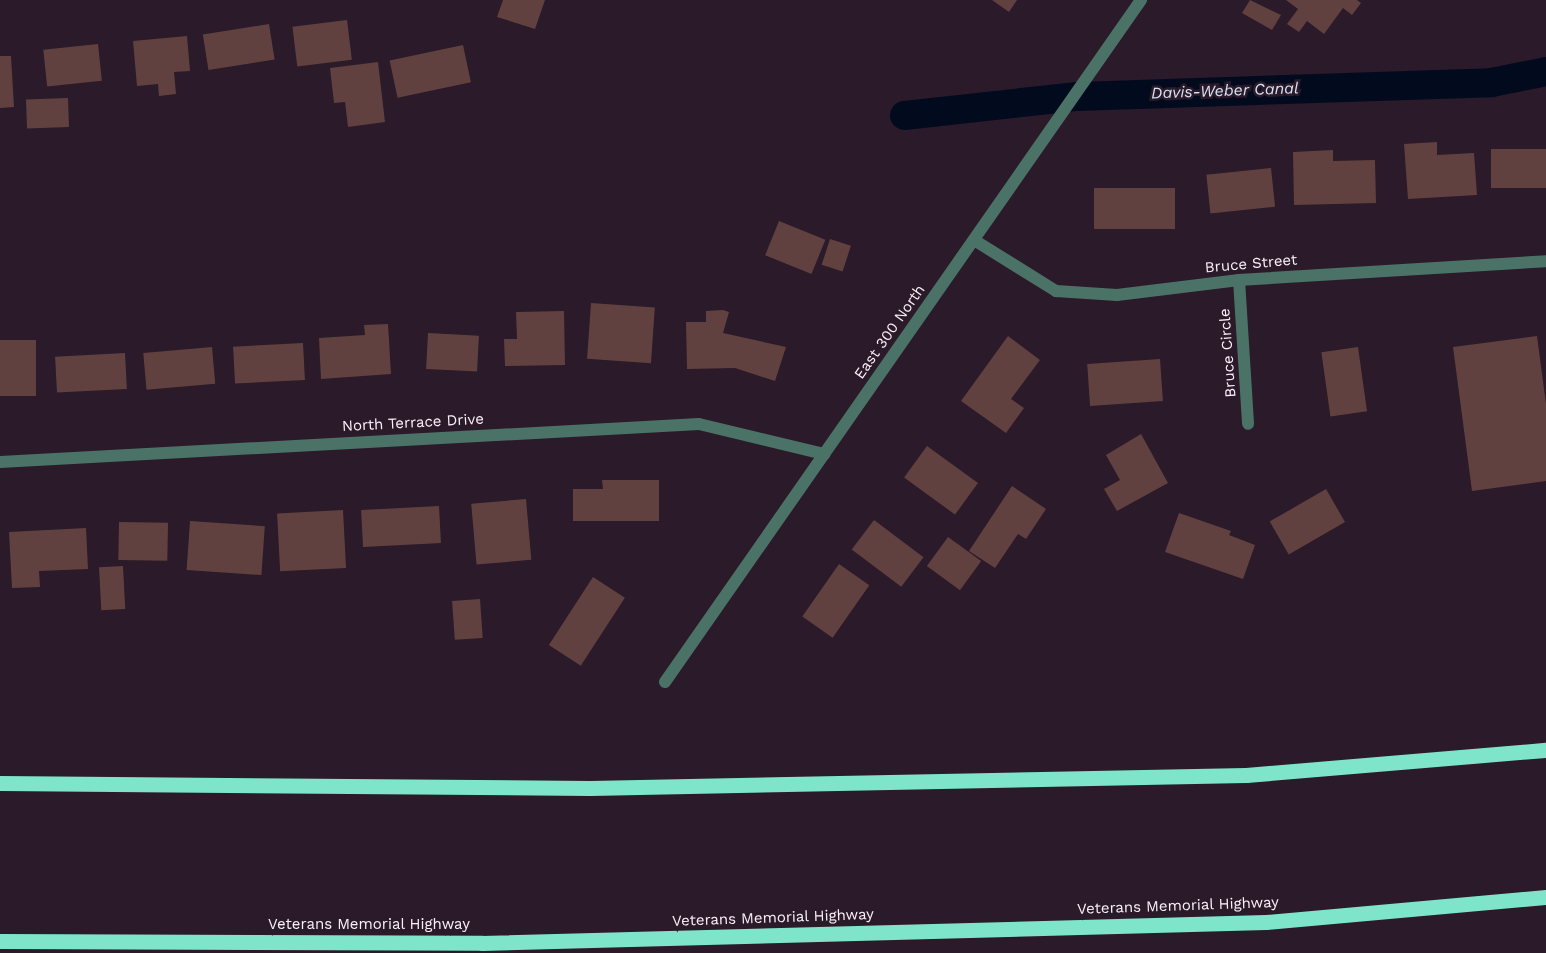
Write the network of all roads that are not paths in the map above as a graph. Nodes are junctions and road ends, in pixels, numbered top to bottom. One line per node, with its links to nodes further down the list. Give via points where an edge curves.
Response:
1 (1141, 0): 2 (street, East 300 North)
2 (974, 240): 4 (street, Bruce Street, via 1056,291 1116,295); 6 (street, East 300 North)
3 (1546, 261): 4 (street, Bruce Street)
4 (1239, 280): 5 (street, Bruce Circle)
5 (1248, 424)
6 (824, 454): 7 (street, North Terrace Drive, via 699,424); 8 (street, East 300 North)
7 (0, 462)
8 (665, 682)
9 (1546, 739): 11 (highway)
10 (1546, 750): 11 (highway)
11 (1461, 758): 12 (highway, via 1246,775 590,788)
12 (0, 783)
13 (1546, 897): 14 (highway, Veterans Memorial Highway, via 1266,922 482,943)
14 (0, 941)

